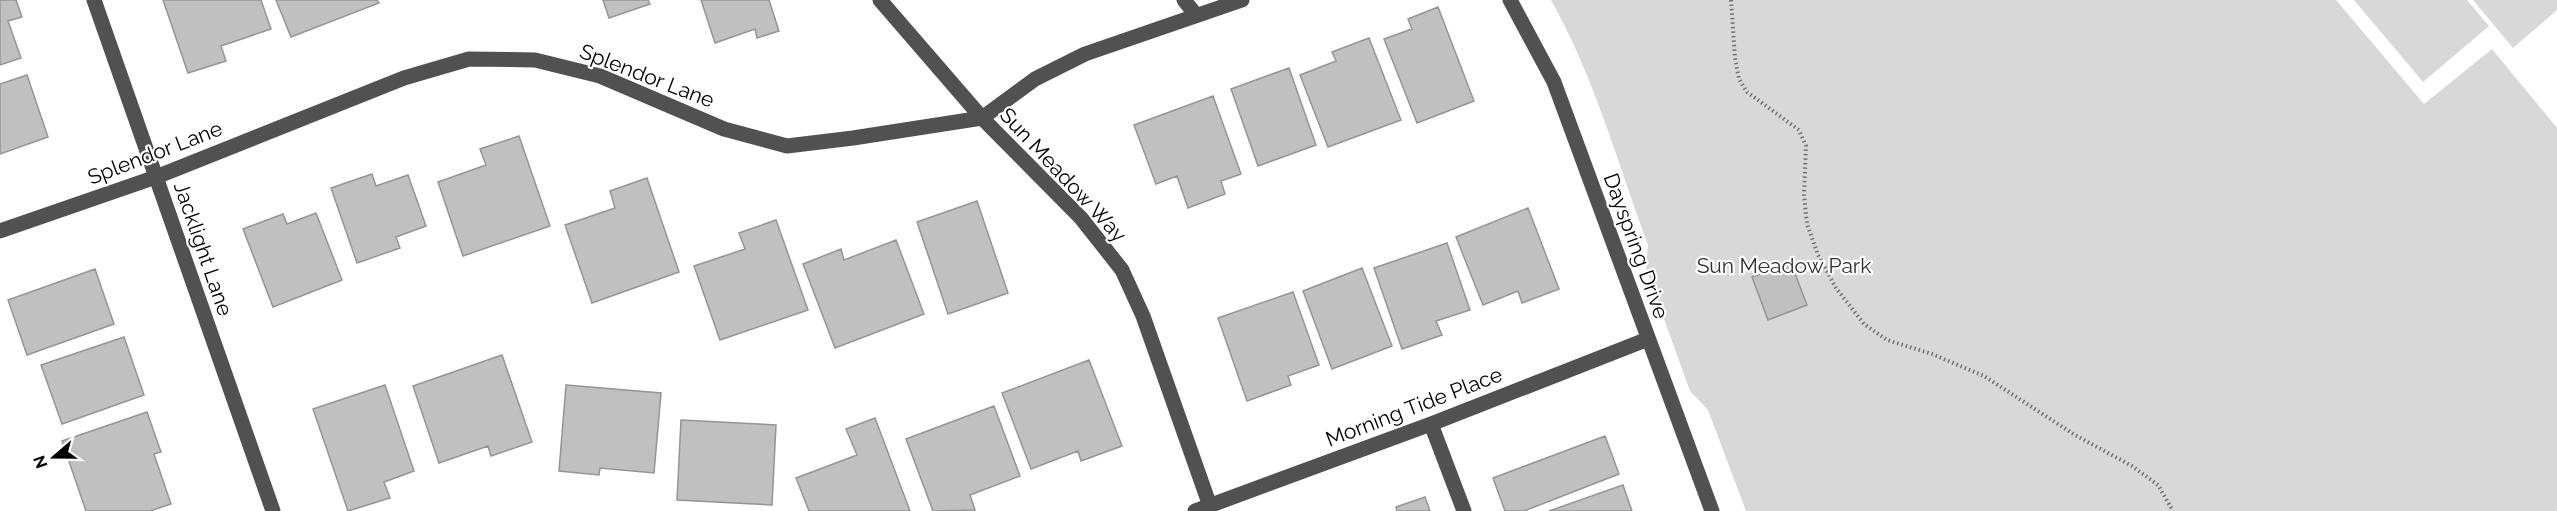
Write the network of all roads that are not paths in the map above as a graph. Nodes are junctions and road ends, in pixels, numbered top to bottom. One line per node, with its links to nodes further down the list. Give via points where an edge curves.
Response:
1 (94, 0): 8 (street, Jacklight Lane)
2 (880, 0): 7 (street, Sun Meadow Way)
3 (1184, 0): 6 (street)
4 (1242, 0): 6 (street, Splendor Lane)
5 (1510, 0): 10 (street, Dayspring Drive, via 1554,82)
6 (1196, 15): 7 (street, Splendor Lane, via 1085,54 1035,79)
7 (982, 118): 8 (street, Splendor Lane, via 787,146 724,129 600,76 535,60 469,59 405,78); 12 (street, Sun Meadow Way, via 1081,218 1122,270 1143,316)
8 (156, 177): 9 (street, Splendor Lane); 13 (street, Jacklight Lane)
9 (0, 231)
10 (1648, 339): 11 (street, Morning Tide Place); 16 (street, Dayspring Drive)
11 (1431, 424): 12 (street, Morning Tide Place); 15 (street)
12 (1210, 506): 14 (street, Morning Tide Place)
13 (273, 511)
14 (1195, 511)
15 (1464, 511)
16 (1712, 511)

